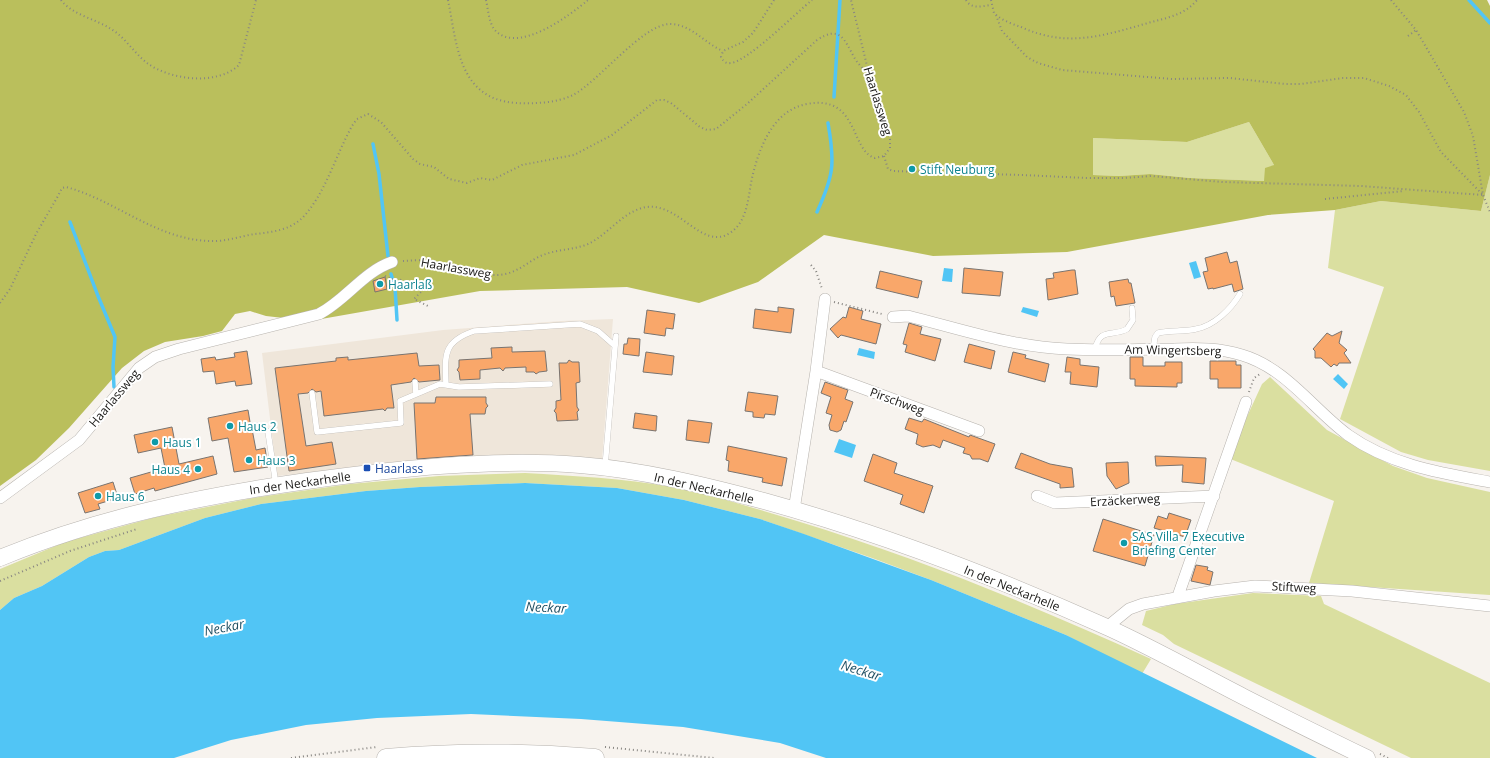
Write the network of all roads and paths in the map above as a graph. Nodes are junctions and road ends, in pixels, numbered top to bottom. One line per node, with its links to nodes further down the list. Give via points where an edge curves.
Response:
1 (61, 0): 2 (path, via 68,7 113,30 155,68 173,74 203,78 231,72 239,65)
2 (256, 0)
3 (448, 0): 17 (path, via 457,49 466,73 486,93 510,102 533,103 574,95 650,32 667,24 683,26)
4 (486, 0): 5 (path, via 493,28 501,36 519,39 544,30)
5 (588, 0)
6 (774, 0): 17 (path, via 753,33 743,42)
7 (812, 0): 17 (path, via 739,60 725,63 721,58)
8 (851, 0): 18 (path, Haarlassweg)
9 (966, 0): 13 (path, via 969,5)
10 (991, 0): 13 (path)
11 (1197, 0): 14 (path, via 1189,9 1178,14 1080,39 1041,35)
12 (1391, 0): 15 (path)
13 (991, 5): 14 (path)
14 (996, 15): 21 (path, via 1002,31 1027,57 1062,70 1172,79 1230,78 1285,84 1364,78 1389,86 1406,95 1419,112 1441,152)
15 (1416, 30): 16 (path); 21 (path, via 1453,91 1470,126)
16 (1408, 36)
17 (722, 51)
18 (869, 74): 19 (path, Haarlassweg, via 890,139 890,148); 29 (path, via 858,63 842,37 830,34 812,43 747,104 716,129 707,130 700,127 671,103 657,100 612,135 574,155 522,165 492,180 480,178 470,183 449,179 434,167 420,164 381,122 368,114 357,119 352,126 323,186 305,216 284,229 226,240 203,241 170,234 100,200 66,187 62,188 36,234 10,289)
19 (884, 156): 20 (path, via 887,166 893,171 1087,178 1156,177 1223,182 1361,186); 24 (path, Haarlassweg, via 875,158 867,153 848,119 836,107 825,103 808,104 789,112 770,130 752,177 744,215 734,230 723,236 706,235 676,214 653,207 634,211 588,244 545,254 505,274 488,274 437,262)
20 (1405, 191): 21 (path); 22 (path)
21 (1483, 195): 23 (path)
22 (1325, 199)
23 (1490, 212)
24 (392, 262): 52 (street, Haarlassweg, via 374,270 331,307 319,314 164,353 148,361 126,382 79,440)
25 (811, 265): 28 (path)
26 (384, 276): 30 (path, via 423,290 414,299)
27 (1240, 294): 36 (lane, via 1230,307 1206,326 1158,333)
28 (829, 300): 32 (path); 37 (street)
29 (0, 303)
30 (430, 307)
31 (1132, 308): 35 (lane, via 1133,320 1127,329 1105,334)
32 (893, 317): 35 (street, Am Wingertsberg, via 908,316 1031,346)
33 (616, 336): 34 (lane)
34 (615, 346): 41 (lane, via 598,331 580,324 474,331 453,342 446,354); 47 (lane)
35 (1095, 349): 36 (street, Am Wingertsberg)
36 (1153, 349): 48 (street, Am Wingertsberg, via 1215,349 1251,358 1283,377 1336,426 1377,452 1404,464)
37 (816, 371): 46 (street, Pirschweg); 53 (street)
38 (1254, 378): 44 (path)
39 (415, 382): 43 (lane)
40 (550, 384): 41 (lane, via 459,387)
41 (446, 385): 43 (lane, via 440,384)
42 (312, 392): 43 (lane, via 317,432 401,423 400,401)
43 (416, 394)
44 (1246, 402): 51 (street)
45 (253, 425): 49 (lane, via 261,426 268,432)
46 (979, 431)
47 (605, 467): 49 (main road, In der Neckarhelle, via 529,463 443,467); 53 (main road, In der Neckarhelle, via 719,489)
48 (1490, 482)
49 (276, 485): 55 (main road, In der Neckarhelle, via 135,513 79,528)
50 (1037, 496): 51 (street, Erzäckerweg, via 1055,503)
51 (1214, 496): 57 (street)
52 (0, 498)
53 (794, 510): 59 (main road, In der Neckarhelle, via 868,533 959,566)
54 (139, 528): 56 (path, via 70,550)
55 (0, 558)
56 (0, 581)
57 (1178, 596): 58 (street, Stiftweg, via 1233,588 1272,586 1375,592); 59 (street, Stiftweg, via 1130,609)
58 (1490, 606)
59 (1107, 627): 63 (main road, In der Neckarhelle)
60 (502, 756): 61 (main road, via 440,755); 62 (main road)
61 (386, 758)
62 (595, 758)
63 (1367, 758)

